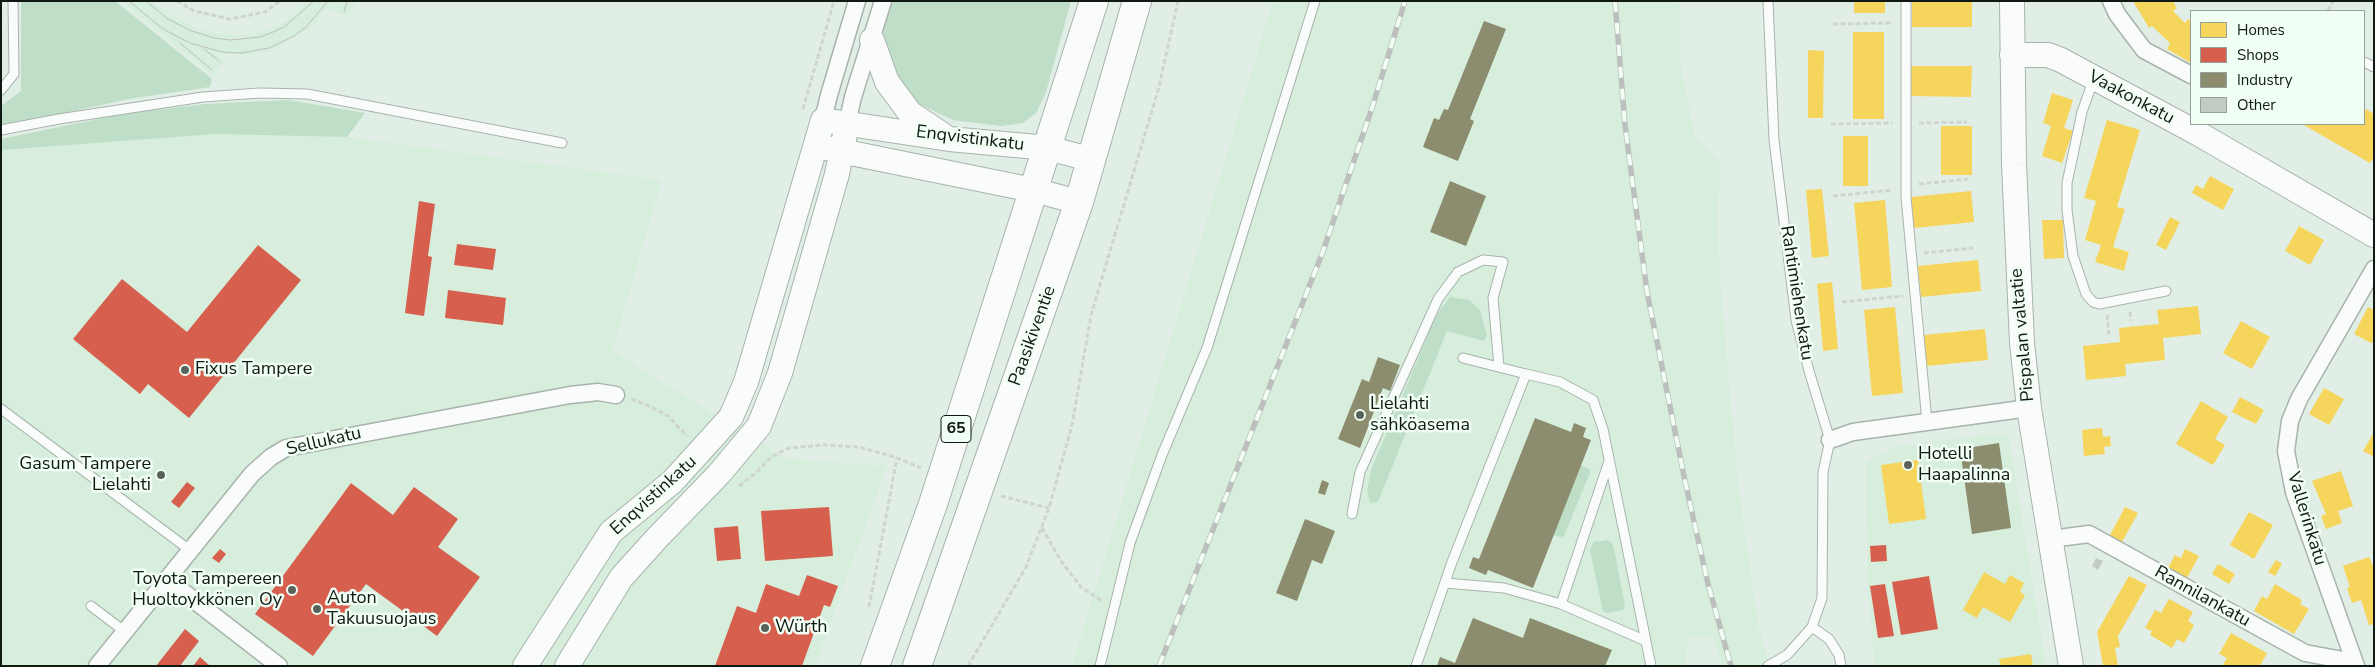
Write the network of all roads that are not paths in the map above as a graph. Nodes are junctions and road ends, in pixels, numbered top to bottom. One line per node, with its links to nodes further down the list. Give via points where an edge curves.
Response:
1 (13, 1): 15 (lane, via 14,74)
2 (857, 1): 16 (street)
3 (883, 1): 11 (street)
4 (1094, 1): 24 (highway, 65)
5 (1136, 1): 26 (highway, Paasikiventie / 65)
6 (1315, 1): 58 (lane, via 1207,348 1162,454 1130,543)
7 (1768, 1): 39 (lane, Rahtimiehenkatu, via 1774,140 1796,320)
8 (1906, 1): 38 (lane, via 1905,187)
9 (2012, 1): 12 (main road, Pispalan valtatie)
10 (2111, 1): 13 (street, via 2144,50)
11 (872, 40): 17 (street); 21 (main road, via 887,82 910,112)
12 (2012, 55): 14 (main road, Vaakonkatu, via 2048,55); 36 (main road, Pispalan valtatie, via 2018,285)
13 (2190, 74)
14 (2094, 78): 18 (main road, Vaakonkatu); 31 (lane, via 2082,112 2067,183 2073,256 2086,294 2093,302)
15 (1, 90)
16 (823, 120): 17 (main road, Enqvistinkatu); 23 (main road, Enqvistinkatu)
17 (847, 124): 21 (main road, Enqvistinkatu); 25 (main road, Enqvistinkatu)
18 (2190, 124)
19 (2201, 129): 29 (main road, Vaakonkatu)
20 (1, 130): 22 (lane, via 203,97 307,94)
21 (949, 139): 24 (main road, Enqvistinkatu)
22 (562, 143)
23 (817, 146): 25 (main road, Enqvistinkatu); 54 (main road, Enqvistinkatu, via 746,382 731,417 672,482 611,532)
24 (1048, 148): 26 (main road, Enqvistinkatu); 27 (highway, 65)
25 (841, 151): 27 (main road, Enqvistinkatu); 55 (main road, Enqvistinkatu, via 780,373 759,426 719,474 621,578)
26 (1093, 160): 28 (highway, Paasikiventie / 65)
27 (1033, 190): 28 (main road, Enqvistinkatu); 56 (highway, 65, via 933,504)
28 (1079, 202): 57 (highway, Paasikiventie / 65)
29 (2374, 235)
30 (2374, 269): 51 (street, Vallerinkatu, via 2299,399 2290,422 2286,451 2294,492)
31 (2166, 291)
32 (1463, 358): 33 (lane)
33 (1499, 367): 34 (lane); 41 (lane, via 1493,298 1503,262 1483,260 1458,272 1438,299 1360,472)
34 (1526, 374): 40 (lane, via 1560,382 1593,400); 45 (lane)
35 (616, 395): 43 (street, Sellukatu, via 598,392 560,397 286,448 252,474)
36 (2029, 408): 38 (street); 42 (main road, Pispalan valtatie)
37 (1, 409): 43 (lane)
38 (1927, 422): 39 (street, via 1853,432)
39 (1830, 440): 48 (lane, via 1823,472 1822,598)
40 (1609, 459): 46 (lane); 50 (lane)
41 (1352, 514)
42 (2051, 539): 51 (street, Rannilankatu, via 2089,534 2304,653); 63 (main road, Pispalan valtatie)
43 (191, 551): 44 (street, Sellukatu)
44 (168, 580): 49 (street, Sellukatu); 53 (street)
45 (1445, 583): 46 (lane, via 1504,588); 59 (lane)
46 (1560, 604): 50 (lane)
47 (91, 606): 49 (lane)
48 (1812, 627): 61 (lane, via 1787,655); 62 (lane, via 1829,639 1839,655)
49 (124, 632): 52 (street, Sellukatu)
50 (1646, 641): 60 (lane)
51 (2355, 664)
52 (97, 666)
53 (279, 666)
54 (525, 666)
55 (567, 666)
56 (875, 666)
57 (917, 666)
58 (1100, 666)
59 (1416, 666)
60 (1651, 666)
61 (1768, 666)
62 (1841, 666)
63 (2071, 666)

